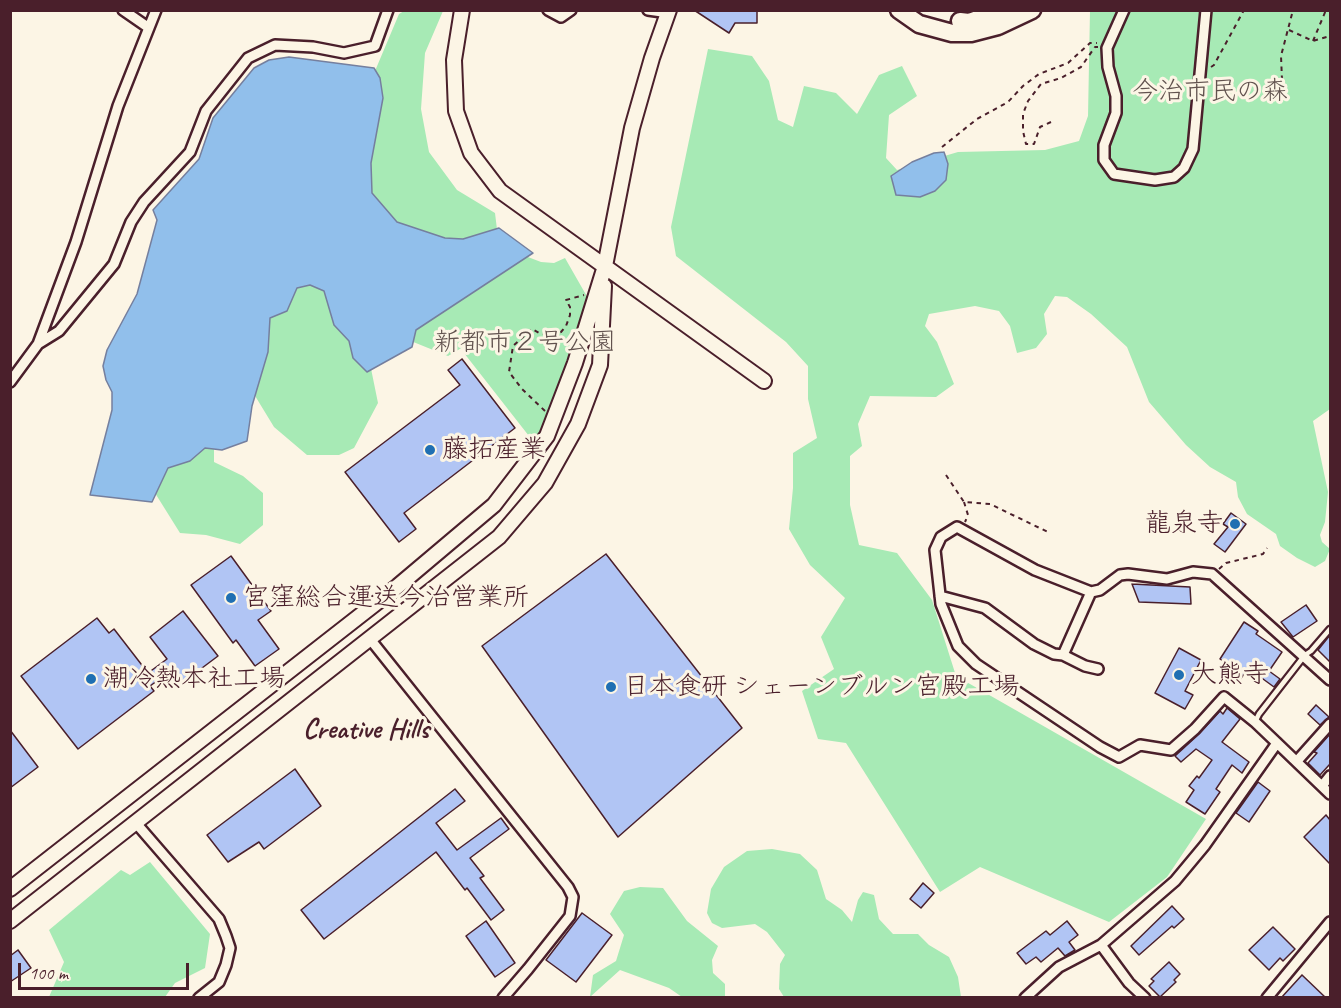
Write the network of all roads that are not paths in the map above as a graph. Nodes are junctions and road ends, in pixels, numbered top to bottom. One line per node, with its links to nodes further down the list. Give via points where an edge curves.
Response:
1 (123, 10): 15 (street)
2 (156, 10): 15 (street)
3 (388, 10): 17 (street, via 375,46 344,53 275,45 248,58 206,111 190,152 144,202 114,264 59,331)
4 (462, 10): 16 (street, via 454,60 456,111 471,153 500,191)
5 (548, 10): 6 (street, via 561,17)
6 (571, 10)
7 (648, 10): 14 (street)
8 (899, 10): 11 (highway, via 936,30 971,33)
9 (919, 10): 10 (highway, via 937,18 960,21)
10 (1002, 10)
11 (1032, 10)
12 (1124, 10): 13 (street, via 1108,46 1116,113 1104,145 1104,160 1114,174 1155,180 1174,177 1184,168 1192,149)
13 (1206, 10)
14 (669, 12): 16 (street, via 632,128)
15 (149, 28): 17 (street, via 118,106 76,242)
16 (605, 266): 18 (street); 23 (street, via 600,365 578,424 544,483 499,537); 36 (street, via 547,436 494,505 398,586)
17 (38, 344): 19 (street)
18 (764, 381)
19 (10, 382)
20 (1091, 592): 21 (street, via 1035,570 957,527 941,537 935,550); 24 (street); 25 (street, via 1128,573 1167,579 1192,572 1212,574)
21 (940, 596): 24 (street, via 985,608 1034,644); 28 (street, via 958,646 976,664 1119,757 1140,745 1171,750 1224,697)
22 (1330, 629): 25 (lane)
23 (370, 639): 35 (street); 41 (street, via 573,897 570,916)
24 (1063, 655): 26 (street)
25 (1305, 655): 27 (street); 28 (lane)
26 (1098, 669)
27 (1330, 680)
28 (1255, 722): 30 (street)
29 (1330, 724): 31 (street)
30 (1277, 742): 31 (street); 39 (street, via 1175,881)
31 (1297, 762): 33 (street)
32 (1330, 776): 33 (street)
33 (1322, 786): 34 (street)
34 (1330, 795)
35 (135, 822): 37 (street); 40 (street, via 219,920 226,936 230,948 219,982)
36 (10, 889)
37 (10, 921)
38 (1330, 922): 44 (street)
39 (1101, 945): 42 (street, via 1059,967); 43 (street)
40 (199, 998)
41 (503, 998)
42 (1025, 998)
43 (1145, 998)
44 (1267, 998)

